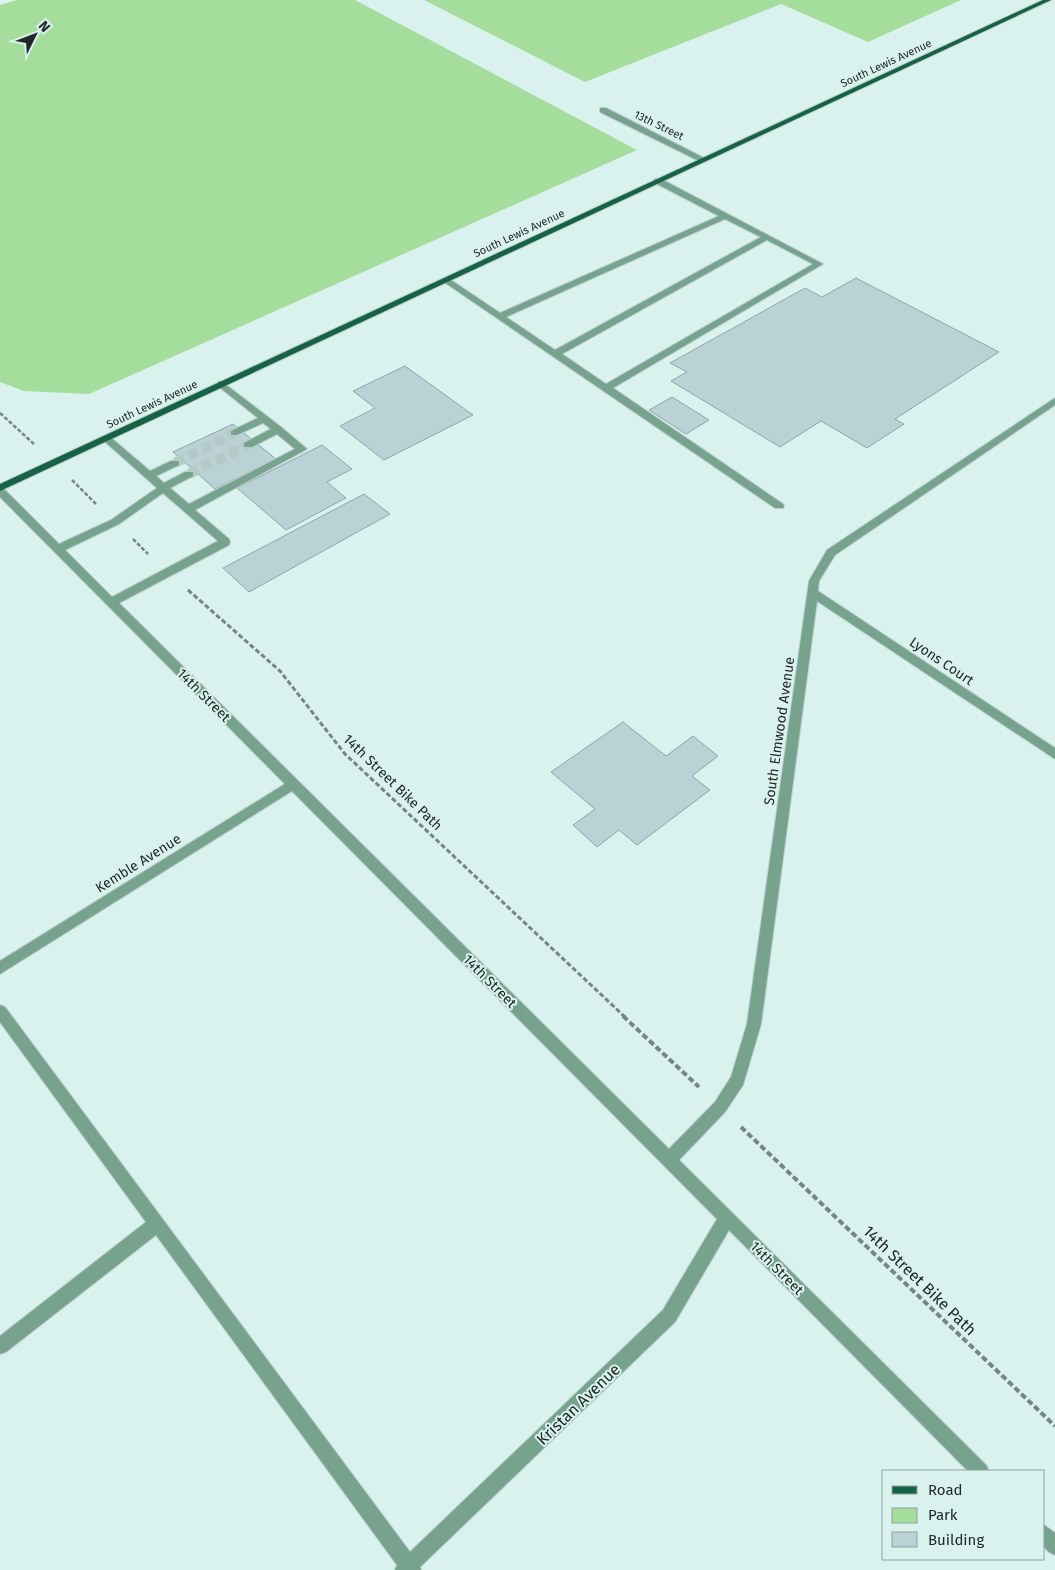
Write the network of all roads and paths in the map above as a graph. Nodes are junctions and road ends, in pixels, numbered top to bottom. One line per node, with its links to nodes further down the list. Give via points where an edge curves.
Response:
1 (1048, 0): 3 (main road, South Lewis Avenue)
2 (603, 110): 3 (street, 13th Street)
3 (704, 160): 4 (main road, South Lewis Avenue)
4 (658, 181): 5 (street); 7 (main road, South Lewis Avenue)
5 (725, 216): 6 (street); 8 (street)
6 (767, 237): 9 (street); 11 (street, via 819,264)
7 (445, 280): 8 (street); 10 (main road, South Lewis Avenue)
8 (499, 317): 9 (street)
9 (555, 354): 11 (street)
10 (221, 384): 14 (street); 18 (main road, South Lewis Avenue)
11 (606, 388): 26 (street)
12 (1055, 401): 31 (street, South Elmwood Avenue, via 831,553 814,581)
13 (0, 414): 15 (path)
14 (264, 419): 16 (street); 17 (street)
15 (16, 426)
16 (278, 429): 19 (street); 27 (street, via 302,449)
17 (234, 433)
18 (106, 438): 22 (street); 24 (main road, South Lewis Avenue)
19 (248, 445)
20 (175, 463): 22 (street)
21 (189, 474): 23 (street)
22 (150, 475): 23 (street)
23 (165, 487): 27 (street); 28 (street)
24 (0, 489): 29 (street, 14th Street)
25 (81, 490): 28 (path, 14th Street Bike Path)
26 (779, 506)
27 (188, 508): 30 (street, via 225,542)
28 (115, 522): 29 (street); 30 (path, 14th Street Bike Path)
29 (58, 549): 32 (street, 14th Street)
30 (168, 572): 32 (street); 37 (path, 14th Street Bike Path, via 280,670 345,754)
31 (813, 593): 33 (street, Lyons Court); 39 (street, South Elmwood Avenue, via 754,1024 738,1080 720,1107)
32 (111, 602): 34 (street, 14th Street)
33 (1055, 754)
34 (294, 784): 35 (street, Kemble Avenue); 39 (street, 14th Street)
35 (0, 968)
36 (0, 1010): 41 (street)
37 (673, 1063)
38 (768, 1153): 43 (path, 14th Street Bike Path)
39 (669, 1160): 40 (street, 14th Street)
40 (727, 1218): 44 (street, 14th Street); 47 (street, Kristan Avenue, via 669,1316)
41 (157, 1224): 42 (street); 47 (street)
42 (0, 1346)
43 (1055, 1426)
44 (979, 1470)
45 (1045, 1535): 46 (street)
46 (1055, 1546)
47 (408, 1568)

